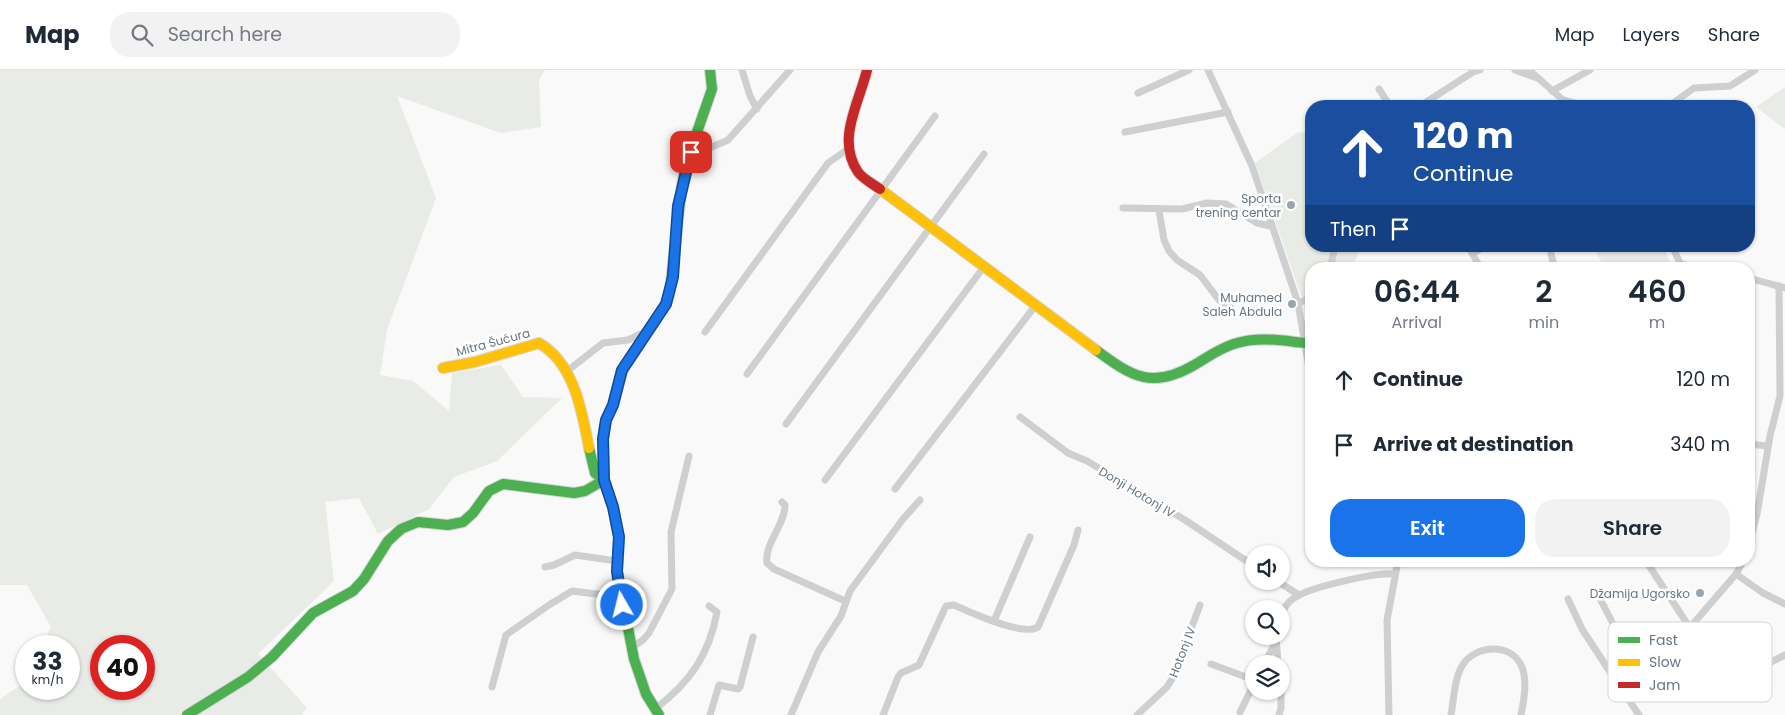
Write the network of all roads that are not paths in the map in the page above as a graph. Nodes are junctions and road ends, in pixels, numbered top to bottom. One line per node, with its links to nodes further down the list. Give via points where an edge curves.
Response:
1 (710, 70): 24 (street, via 712,89)
2 (742, 70): 20 (street)
3 (790, 70): 20 (street)
4 (866, 70): 25 (street, via 850,122)
5 (1189, 70): 15 (street)
6 (1208, 70): 21 (street)
7 (1480, 70): 17 (street)
8 (1514, 70): 12 (street)
9 (1529, 70): 12 (street)
10 (1590, 70): 14 (street)
11 (1755, 70): 19 (street, via 1730,86 1694,88)
12 (1540, 79): 14 (street)
13 (1379, 90): 16 (street)
14 (1552, 91): 18 (street)
15 (1138, 93)
16 (1386, 100)
17 (1429, 100)
18 (1563, 100)
19 (1677, 100)
20 (757, 109): 24 (street, via 728,140 712,147)
21 (1228, 112): 23 (street); 30 (street, via 1252,166)
22 (935, 116): 27 (street)
23 (1125, 132)
24 (693, 145): 41 (street, via 678,206 670,290 666,304)
25 (848, 149): 27 (street, via 859,174); 42 (street, via 828,163)
26 (984, 154): 31 (street)
27 (880, 191): 31 (street); 47 (street)
28 (1123, 208): 29 (street)
29 (1159, 210): 30 (street, via 1207,203 1226,204 1257,223); 40 (street, via 1169,251 1200,275 1219,300)
30 (1270, 226): 38 (street)
31 (928, 228): 34 (street); 49 (street)
32 (1551, 254): 33 (street)
33 (1553, 262)
34 (984, 268): 39 (street); 54 (street)
35 (1755, 280): 36 (street)
36 (1782, 287): 51 (street, via 1780,396)
37 (1305, 300): 38 (street)
38 (1298, 303): 43 (street)
39 (1035, 306): 44 (street, via 1121,369 1152,380 1173,377 1239,342); 55 (street)
40 (1231, 308)
41 (647, 331): 46 (street, via 628,340 603,343); 53 (street, via 622,370 606,420)
42 (705, 332)
43 (1305, 337)
44 (1305, 342)
45 (443, 368): 46 (street, Mitra Šućura, via 539,343 552,348)
46 (566, 372): 53 (street, Mitra Šućura, via 585,420 595,473)
47 (747, 374)
48 (1020, 417): 61 (street, Donji Hotonj IV, via 1068,453 1087,461)
49 (786, 424)
50 (1755, 445): 51 (street)
51 (1768, 446): 58 (street)
52 (689, 456): 84 (street, via 670,532 672,590 643,640)
53 (604, 480): 62 (street, Mitra Šućura, via 612,500 619,537); 96 (street, via 585,491 574,493 503,484 487,492 461,523 451,526 424,521 410,524 385,546 359,586 344,598 313,613 257,672)
54 (825, 480)
55 (895, 489)
56 (920, 500): 74 (street, via 871,561)
57 (782, 502): 74 (street, via 785,510 767,563 774,570)
58 (1755, 522)
59 (1078, 530): 79 (street, via 1038,627 1031,630)
60 (1030, 537): 79 (street)
61 (1245, 560)
62 (617, 561): 63 (street, via 575,555); 72 (street, Mitra Šućura)
63 (545, 567)
64 (1397, 567): 67 (street)
65 (1650, 567): 81 (street)
66 (1740, 567): 68 (street)
67 (1395, 574): 71 (street, via 1360,577); 102 (street, via 1387,620)
68 (1736, 574): 76 (street); 82 (street)
69 (1290, 589): 71 (street)
70 (1597, 593): 80 (street)
71 (1299, 595): 75 (street)
72 (621, 597): 84 (street, Mitra Šućura); 90 (street, via 572,591 549,605 504,639)
73 (1568, 599): 88 (street, via 1582,629)
74 (845, 601): 98 (street, via 841,616 818,652)
75 (1290, 602)
76 (1785, 604)
77 (710, 606): 94 (street, via 716,612 701,659 682,687)
78 (1200, 606): 100 (street, Hotonj IV, via 1172,679)
79 (994, 621): 99 (street, via 954,605 946,606 919,665 898,677)
80 (1612, 622)
81 (1686, 622)
82 (1695, 622)
83 (753, 637): 97 (street, via 740,687 719,685)
84 (630, 648): 94 (street, Mitra Šućura, via 639,679)
85 (1785, 655): 86 (street)
86 (1772, 662)
87 (1211, 664): 89 (street)
88 (1608, 669)
89 (1245, 677)
90 (492, 687)
91 (1246, 700): 95 (street)
92 (1281, 700): 101 (street)
93 (1630, 702): 105 (street)
94 (657, 712)
95 (1240, 712)
96 (187, 715)
97 (710, 715)
98 (791, 715)
99 (884, 715)
100 (1137, 715)
101 (1279, 715)
102 (1389, 715)
103 (1451, 715): 104 (street, via 1462,665 1471,655 1491,649 1507,652 1522,666)
104 (1521, 715)
105 (1639, 715)

